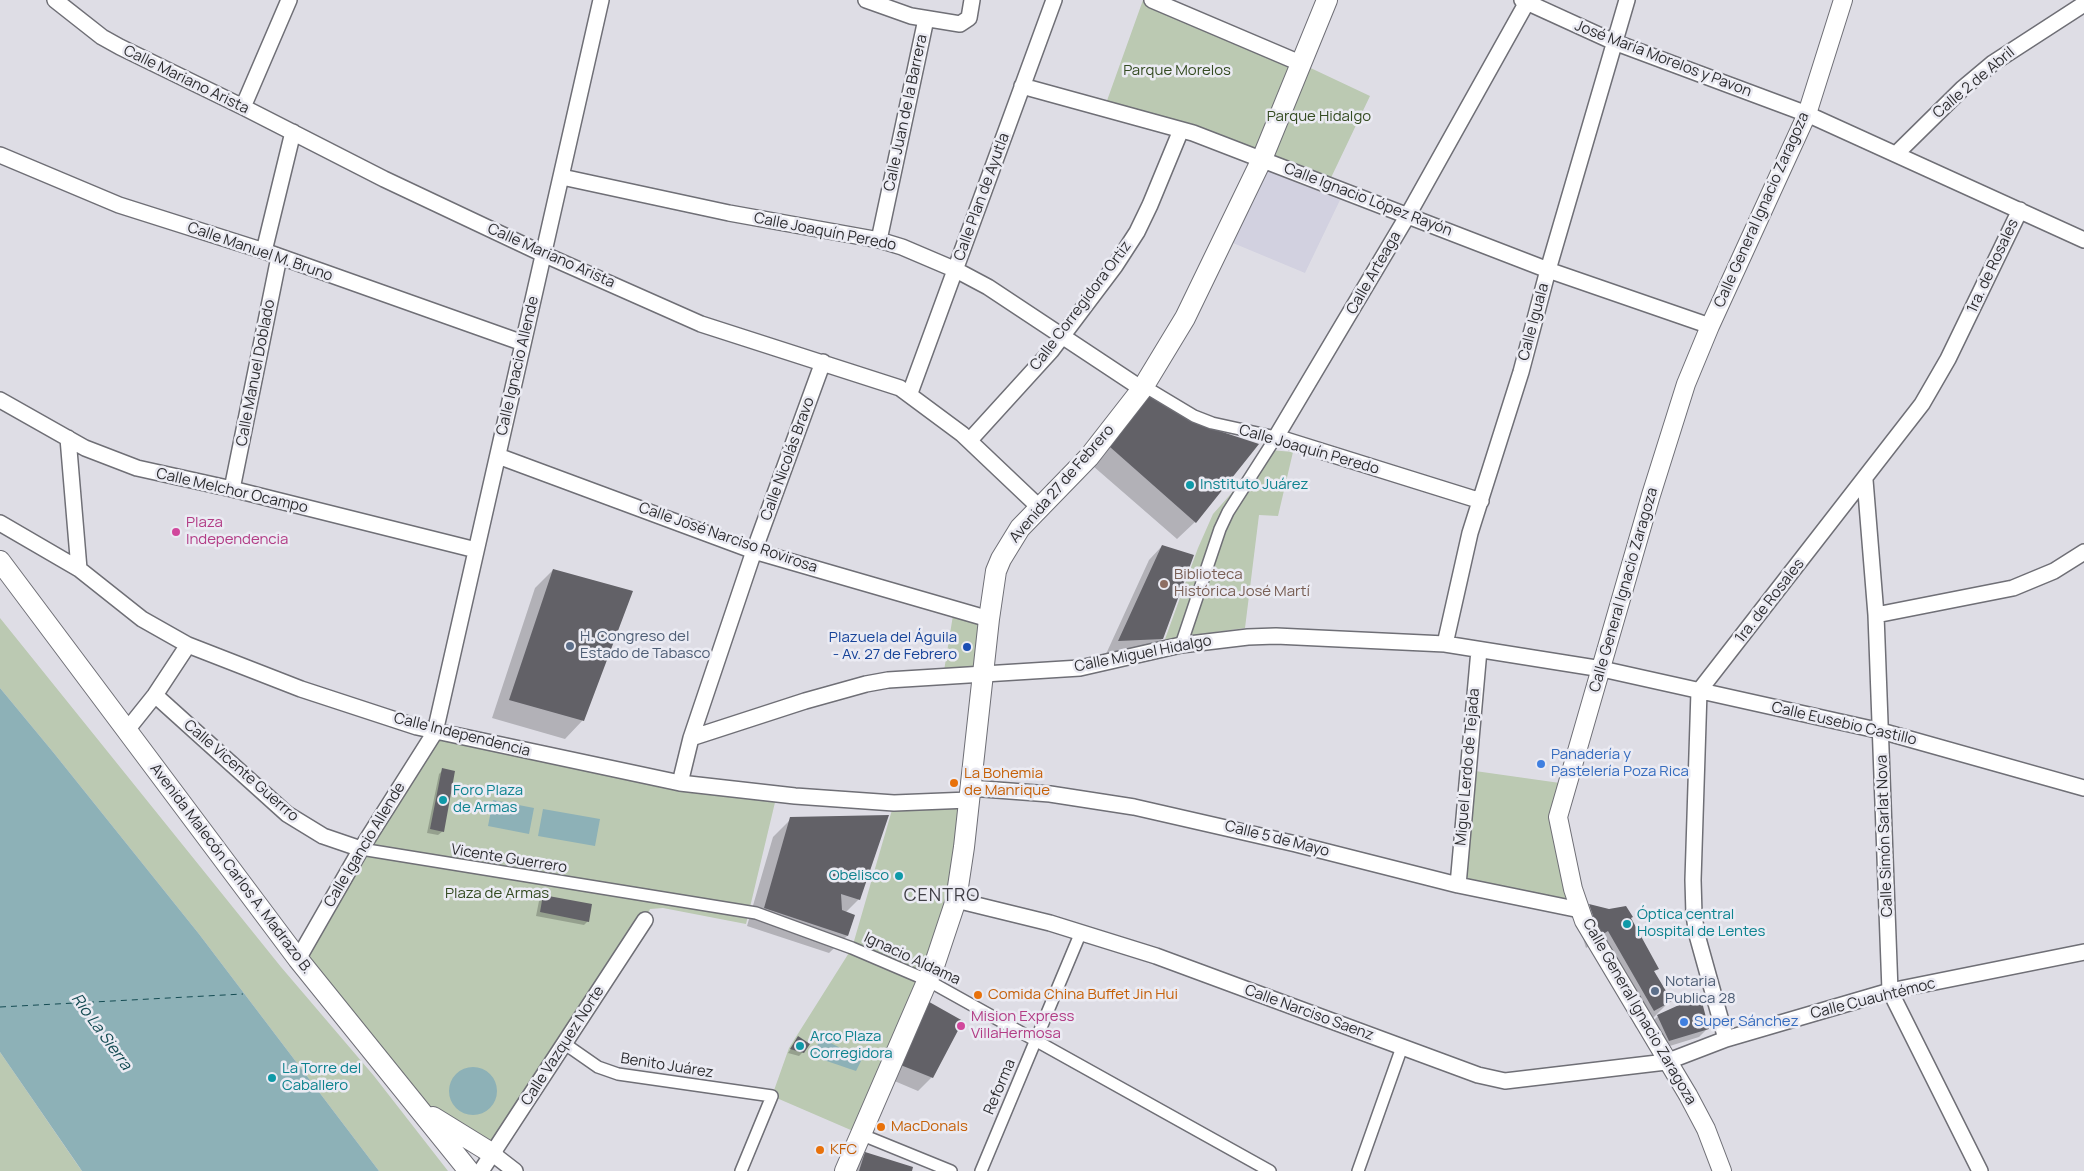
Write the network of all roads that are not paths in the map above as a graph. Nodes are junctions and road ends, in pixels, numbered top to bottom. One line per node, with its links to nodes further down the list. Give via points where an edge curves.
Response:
1 (55, 0): 17 (street, Calle Mariano Arista, via 111,42)
2 (289, 0): 17 (street)
3 (601, 0): 24 (street, Calle Ignacio Allende)
4 (866, 0): 13 (street)
5 (972, 0): 13 (street, Calle Juan de la Barrera, via 969,16 963,23)
6 (1054, 0): 16 (street, Calle Plan de Ayutla)
7 (1152, 0): 15 (street)
8 (1326, 0): 15 (main road, Avenida 27 de Febrero)
9 (1627, 0): 14 (street, Calle Iguala)
10 (1843, 0): 18 (street, Calle General Ignacio Zaragoza)
11 (1524, 1): 14 (street, José María Morelos y Pavon); 26 (street, Calle Arteaga)
12 (2084, 4): 21 (street, Calle 2 de Abril, via 1993,63)
13 (926, 19): 27 (street, Calle Juan de la Barrera)
14 (1614, 42): 18 (street, José María Morelos y Pavon); 33 (street, Calle Iguala)
15 (1300, 63): 23 (main road, Avenida 27 de Febrero)
16 (1022, 86): 19 (street, Calle Ignacio López Rayón); 32 (street, Calle Plan de Ayutla)
17 (243, 107): 20 (street, Calle Mariano Arista)
18 (1807, 114): 21 (street, José María Morelos y Pavon); 34 (street, Calle General Ignacio Zaragoza)
19 (1181, 130): 23 (street, Calle Ignacio López Rayón); 35 (street, Calle Corregidora Ortiz, via 1137,232)
20 (293, 132): 29 (street); 30 (street, Calle Mariano Arista, via 384,180)
21 (1896, 154): 25 (street, José María Morelos y Pavon)
22 (0, 155): 29 (street, Calle Manuel M. Bruno, via 119,205)
23 (1262, 159): 26 (street, Calle Ignacio López Rayón); 38 (main road, Avenida 27 de Febrero, via 1196,296)
24 (562, 177): 27 (street, Calle Joaquín Peredo, via 729,213); 30 (street, Calle Ignacio Allende)
25 (2020, 210): 28 (street, José María Morelos y Pavon); 45 (street, 1ra. de Rosales, via 1940,374 1922,404)
26 (1408, 215): 33 (street, Calle Ignacio López Rayón); 41 (street, Calle Arteaga)
27 (879, 240): 32 (street, Calle Joaquín Peredo, via 909,249)
28 (2084, 240)
29 (264, 251): 31 (street, Calle Manuel M. Bruno)
30 (543, 254): 36 (street, Calle Ignacio Allende); 37 (street, Calle Mariano Arista, via 701,324)
31 (279, 257): 36 (street, Calle Manuel M. Bruno); 46 (street, Calle Manuel Doblado)
32 (956, 270): 35 (street, Calle Joaquín Peredo); 39 (street, Calle Plan de Ayutla)
33 (1548, 270): 34 (street, Calle Ignacio López Rayón); 47 (street, Calle Iguala)
34 (1710, 326): 61 (street, Calle General Ignacio Zaragoza, via 1686,384 1651,495)
35 (1063, 336): 38 (street, Calle Joaquín Peredo); 43 (street, Calle Corregidora Ortiz)
36 (522, 343): 44 (street, Calle Ignacio Allende)
37 (823, 362): 39 (street, Calle Mariano Arista, via 897,386); 51 (street, Calle Nicolás Bravo)
38 (1143, 388): 41 (street, Calle Joaquín Peredo, via 1212,423); 48 (main road, Avenida 27 de Febrero, via 1089,457)
39 (910, 394): 43 (street, Calle Mariano Arista)
40 (0, 400): 42 (street, Calle Melchor Ocampo)
41 (1276, 437): 47 (street, Calle Joaquín Peredo); 57 (street, via 1228,512)
42 (68, 438): 46 (street, Calle Melchor Ocampo, via 102,456 137,468); 54 (street)
43 (970, 440): 48 (street, Calle Mariano Arista)
44 (498, 456): 50 (street, Calle Ignacio Allende); 51 (street, Calle José Narciso Rovirosa)
45 (1865, 480): 55 (street, Calle Simón Sarlat Nova); 63 (street, 1ra. de Rosales)
46 (232, 489): 50 (street, Calle Melchor Ocampo)
47 (1481, 501): 58 (street, Calle Iguala, via 1465,553)
48 (1040, 508): 56 (main road, Avenida 27 de Febrero, via 1013,538 1001,560 996,571)
49 (0, 523): 54 (street, Calle Independencia)
50 (476, 550): 67 (street, Calle Ignacio Allende)
51 (754, 551): 56 (street, Calle José Narciso Rovirosa); 68 (street, Calle Nicolás Bravo)
52 (2084, 552): 55 (street, via 2054,572 2013,588)
53 (0, 561): 65 (main road, Avenida Malecón Carlos A. Madrazo B.)
54 (79, 569): 59 (street, Calle Independencia, via 142,620)
55 (1876, 615): 66 (street, Calle Simón Sarlat Nova)
56 (989, 619): 62 (main road, Avenida 27 de Febrero)
57 (1181, 644): 58 (street, Calle Miguel Hidalgo, via 1269,636); 62 (street, Calle Miguel Hidalgo, via 1080,668)
58 (1445, 644): 60 (street, Calle Miguel Hidalgo)
59 (188, 645): 64 (street); 67 (street, Calle Independencia, via 301,689)
60 (1479, 650): 61 (street, Calle Miguel Hidalgo); 73 (street, Miguel Lerdo de Tejada)
61 (1602, 670): 63 (street, Calle Eusebio Castillo); 76 (street, Calle General Ignacio Zaragoza, via 1558,817)
62 (983, 675): 68 (street, Calle Miguel Hidalgo, via 866,684); 71 (main road, Avenida 27 de Febrero)
63 (1699, 691): 66 (street, Calle Eusebio Castillo); 83 (street, via 1694,915)
64 (154, 695): 65 (street); 72 (street, Calle Vicente Guerrro, via 286,814 323,836)
65 (128, 730): 80 (main road, Avenida Malecón Carlos A. Madrazo B.)
66 (1881, 731): 70 (street, Calle Eusebio Castillo); 82 (street, Calle Simón Sarlat Nova)
67 (435, 732): 69 (street, Calle Independencia); 72 (street, Calle Igancio Allende)
68 (691, 738): 69 (street, Calle Nicolás Bravo)
69 (680, 783): 71 (street, Calle Independencia, via 894,803)
70 (2084, 788)
71 (969, 794): 73 (street, Calle 5 de Mayo, via 1050,794 1134,807); 75 (main road, Avenida 27 de Febrero)
72 (361, 850): 74 (street, Vicente Guerrero); 80 (street, Calle Igancio Allende)
73 (1458, 885): 76 (street, Calle 5 de Mayo)
74 (653, 898): 81 (street, Ignacio Aldama, via 756,913)
75 (956, 900): 78 (street, Calle Narciso Saenz); 81 (main road, Avenida 27 de Febrero)
76 (1580, 910): 87 (street, Calle General Ignacio Zaragoza, via 1590,933)
77 (645, 920): 85 (street, Calle Vazquez Norte)
78 (1081, 932): 84 (street, Reforma); 86 (street, Calle Narciso Saenz, via 1156,956)
79 (2084, 952): 82 (street, Calle Cuauhtémoc)
80 (298, 959): 88 (main road, Avenida Malecón Carlos A. Madrazo B.)
81 (927, 980): 84 (street, Ignacio Aldama); 89 (main road, Avenida 27 de Febrero)
82 (1890, 992): 83 (street, Calle Cuauhtémoc); 101 (street, Calle Simón Sarlat Nova)
83 (1726, 1038): 87 (street, Calle Cuauhtémoc)
84 (1036, 1041): 97 (street, Reforma); 98 (street, Ignacio Aldama)
85 (565, 1044): 90 (street, Calle Vazquez Norte); 94 (street, Benito Juárez, via 598,1066 618,1074 772,1096)
86 (1402, 1047): 87 (street, Calle Narciso Saenz, via 1478,1075 1505,1081); 99 (street)
87 (1666, 1062): 100 (street, Calle General Ignacio Zaragoza, via 1706,1129)
88 (422, 1110): 90 (main road); 91 (main road, Avenida Malecón Carlos A. Madrazo B.)
89 (860, 1134): 95 (main road, Avenida 27 de Febrero); 96 (street)
90 (493, 1154): 92 (street, Calle Vazquez Norte); 93 (street)
91 (469, 1171)
92 (481, 1171)
93 (515, 1171)
94 (741, 1171)
95 (845, 1171)
96 (951, 1171)
97 (981, 1171)
98 (1270, 1171)
99 (1358, 1171)
100 (1722, 1171)
101 (1980, 1171)

